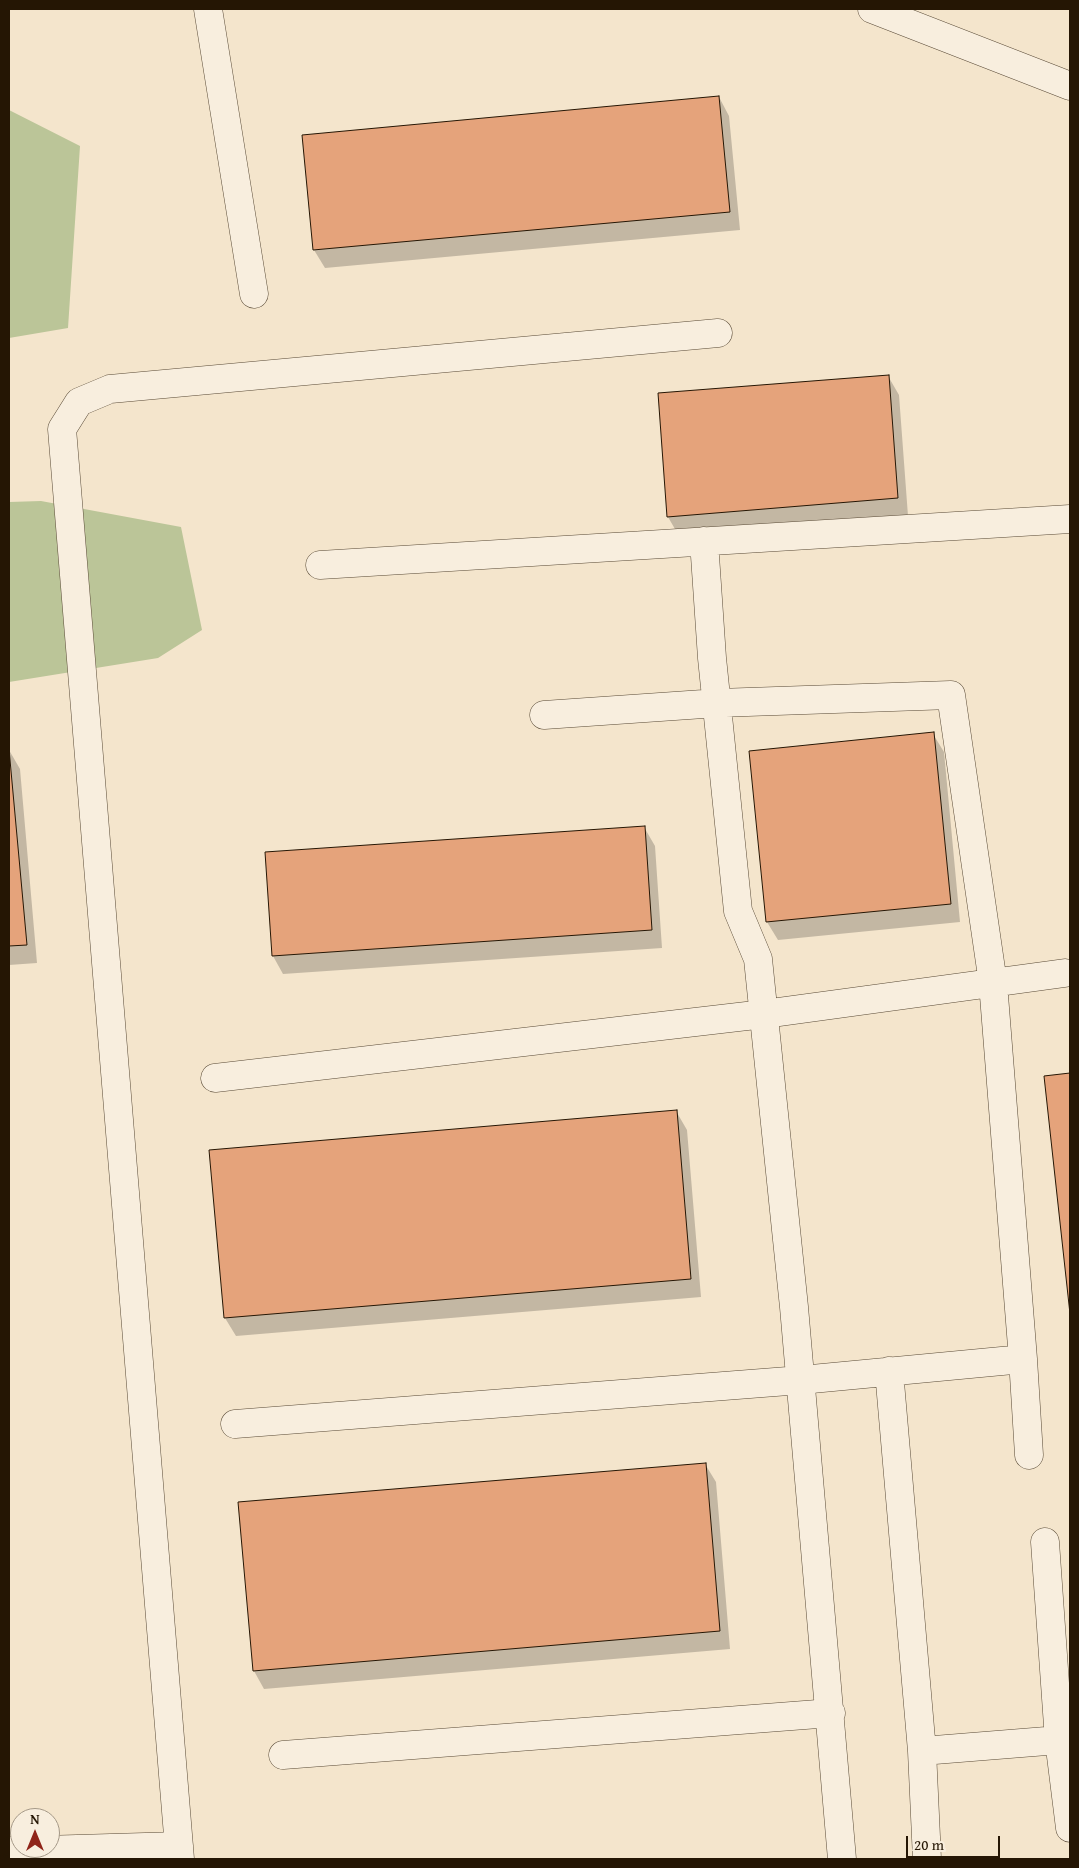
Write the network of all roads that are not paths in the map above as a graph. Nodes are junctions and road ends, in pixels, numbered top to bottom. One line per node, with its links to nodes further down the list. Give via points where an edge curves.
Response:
1 (208, 9): 4 (lane)
2 (872, 9): 3 (lane)
3 (1070, 86)
4 (254, 294)
5 (718, 333): 27 (lane, via 110,389 79,402 62,429)
6 (1070, 518): 7 (lane)
7 (704, 542): 8 (lane); 9 (lane)
8 (320, 565)
9 (718, 703): 10 (lane); 12 (lane, via 951,695); 13 (lane, via 738,911 758,959)
10 (544, 715)
11 (1064, 973): 12 (lane)
12 (993, 983): 13 (lane); 15 (lane)
13 (764, 1014): 14 (lane); 17 (lane)
14 (215, 1078)
15 (1023, 1359): 16 (lane); 19 (lane)
16 (889, 1372): 17 (lane); 23 (lane)
17 (801, 1380): 18 (lane); 21 (lane)
18 (235, 1424)
19 (1029, 1455)
20 (1045, 1542): 22 (lane)
21 (830, 1713): 24 (lane); 28 (lane)
22 (1059, 1740): 23 (lane); 25 (lane)
23 (922, 1751): 29 (lane)
24 (283, 1755)
25 (1070, 1828)
26 (9, 1851): 27 (lane)
27 (180, 1852)
28 (842, 1859)
29 (928, 1859)

